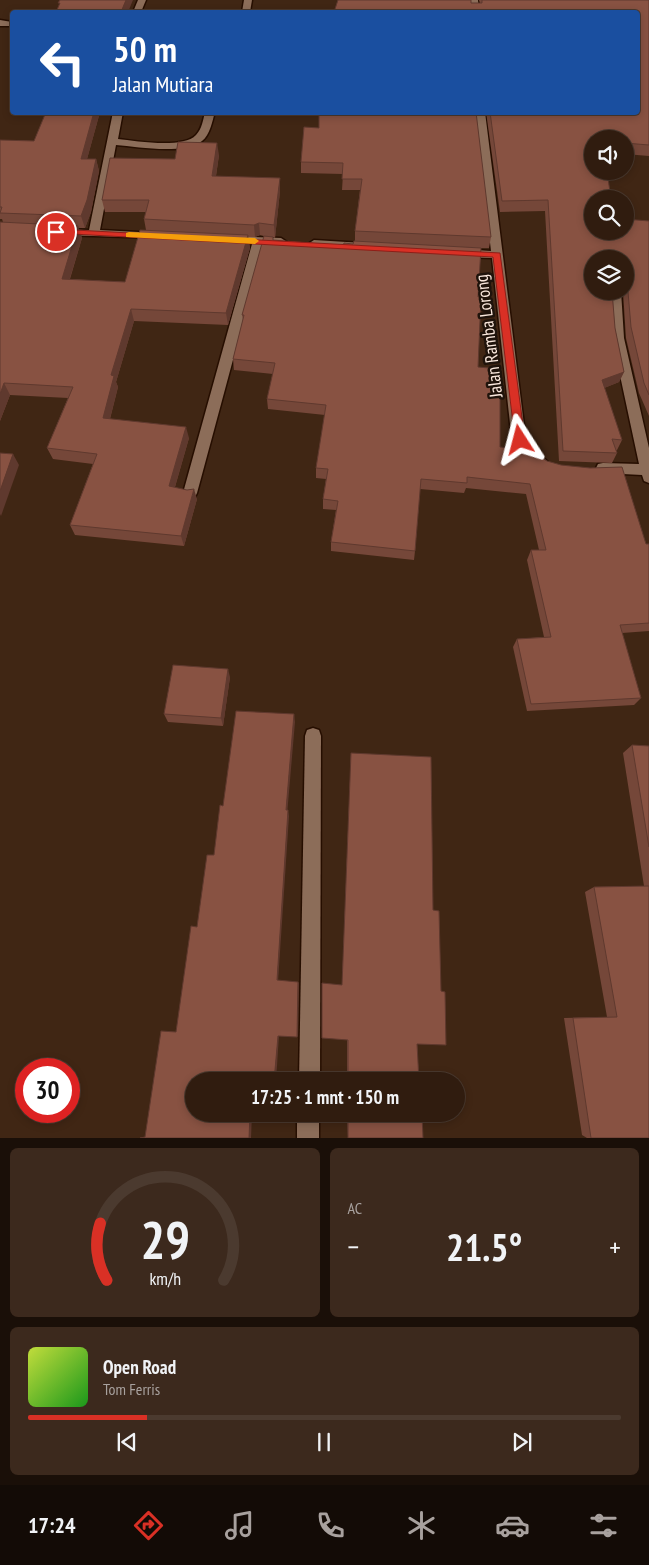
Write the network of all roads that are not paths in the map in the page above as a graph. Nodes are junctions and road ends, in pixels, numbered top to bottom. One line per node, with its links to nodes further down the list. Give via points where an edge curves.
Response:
1 (118, 115): 4 (street)
2 (209, 115): 4 (street, via 201,136 188,143)
3 (480, 115): 12 (street, Jalan Ramba Lorong)
4 (113, 142): 6 (street)
5 (47, 231): 6 (street)
6 (94, 233): 7 (street)
7 (172, 237)
8 (220, 239): 9 (street)
9 (259, 241): 10 (street); 17 (street)
10 (378, 248)
11 (447, 252): 12 (street)
12 (496, 254): 14 (street, Jalan Ramba Lorong, via 520,440 530,455)
13 (616, 300): 16 (street, via 618,338)
14 (552, 466)
15 (588, 468): 16 (street)
16 (648, 473)
17 (190, 493)
18 (313, 736): 19 (street)
19 (309, 1072)
20 (308, 1122): 21 (street)
21 (308, 1138)

